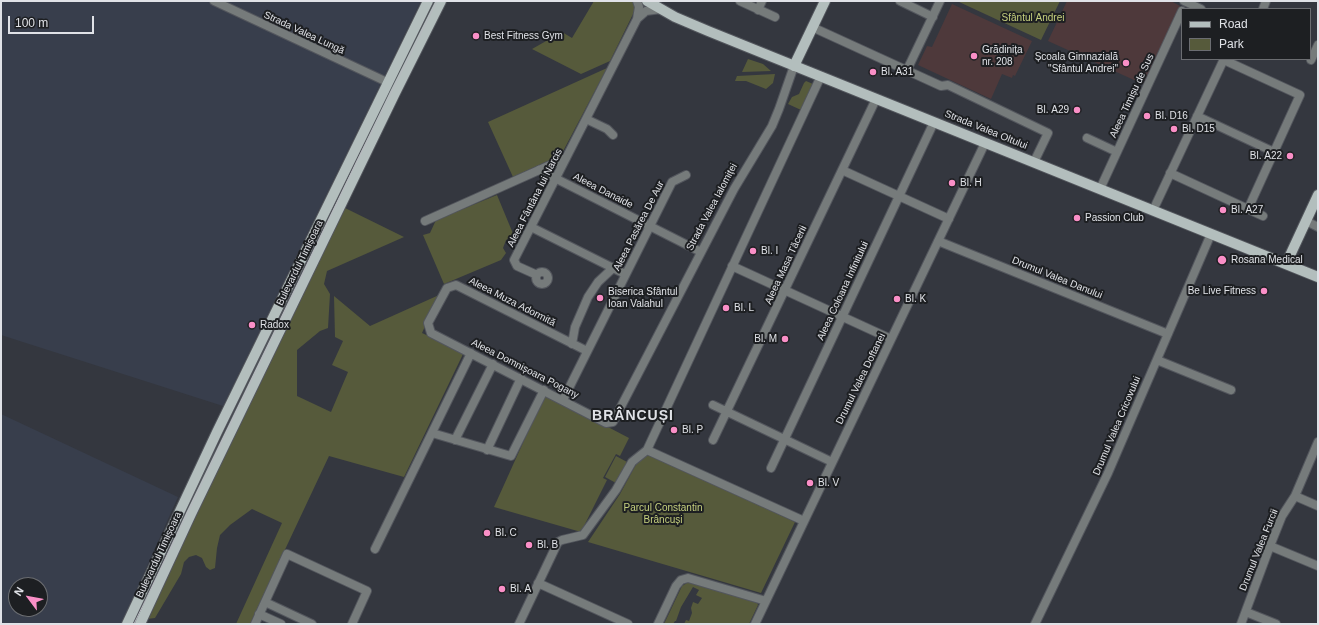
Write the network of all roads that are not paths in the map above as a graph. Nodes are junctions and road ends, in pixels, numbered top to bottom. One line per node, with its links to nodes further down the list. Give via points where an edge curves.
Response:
1 (214, 1): 29 (street, Strada Valea Lungă)
2 (428, 1): 29 (main road, Bulevardul Timișoara)
3 (441, 1): 19 (main road, Bulevardul Timișoara)
4 (445, 1): 19 (main road)
5 (638, 1): 20 (street, Aleea Fântâna lui Narcis)
6 (647, 1): 14 (main road, Strada Valea Oltului)
7 (740, 1): 15 (street)
8 (762, 1): 15 (street)
9 (825, 1): 21 (main road, Strada Valea Ialomiței)
10 (900, 1): 18 (street)
11 (940, 1): 18 (street)
12 (1184, 6): 13 (street)
13 (1195, 8)
14 (661, 10): 20 (street, via 646,11); 26 (main road, Strada Valea Oltului)
15 (758, 10): 17 (street)
16 (1181, 13): 37 (street, Aleea Timișu de Sus)
17 (775, 17)
18 (933, 17): 27 (street)
19 (433, 18): 70 (main road, Bulevardul Timișoara)
20 (637, 19): 32 (street, Aleea Fântâna lui Narcis)
21 (812, 27): 26 (main road, Strada Valea Ialomiței); 27 (street)
22 (1318, 45): 25 (street)
23 (1224, 60): 31 (street)
24 (1226, 60): 38 (street, via 1300,95)
25 (1312, 61)
26 (794, 66): 28 (main road, Strada Valea Oltului); 60 (street, Strada Valea Ialomiței, via 772,126 738,182)
27 (907, 70): 40 (street, via 941,86 948,85 1048,133)
28 (821, 76): 30 (main road, Strada Valea Oltului); 62 (street)
29 (387, 82): 68 (main road, Bulevardul Timișoara)
30 (876, 99): 33 (main road, Strada Valea Oltului); 42 (street, Aleea Masa Tăcerii)
31 (1197, 116): 38 (street); 43 (street)
32 (586, 119): 34 (street, via 607,129); 39 (street, Aleea Fântâna lui Narcis)
33 (934, 122): 36 (main road, Strada Valea Oltului); 48 (street, Aleea Coloana Infinitului)
34 (613, 135)
35 (1087, 138): 37 (street)
36 (985, 143): 40 (main road, Strada Valea Oltului); 52 (street, Drumul Valea Doftanei)
37 (1117, 152): 46 (street, Aleea Timișu de Sus)
38 (1274, 152): 50 (street)
39 (566, 158): 41 (street); 45 (street, Aleea Fântâna lui Narcis)
40 (1034, 162): 46 (main road, Strada Valea Oltului)
41 (538, 170): 45 (street, Aleea Danaide); 53 (street)
42 (842, 170): 48 (street); 67 (street, Aleea Masa Tăcerii)
43 (1170, 173): 49 (street); 50 (street)
44 (686, 175): 55 (street, Aleea Pasărea De Aur, via 672,182)
45 (556, 179): 55 (street, Aleea Danaide); 56 (street, Aleea Fântâna lui Narcis)
46 (1100, 189): 58 (main road, Strada Valea Oltului)
47 (1318, 195): 54 (main road)
48 (899, 196): 52 (street); 69 (street, Aleea Coloana Infinitului)
49 (1156, 204)
50 (1248, 209): 51 (street)
51 (1263, 216)
52 (949, 219): 59 (street, Drumul Valea Doftanei)
53 (425, 221)
54 (1306, 221): 57 (street); 61 (main road)
55 (650, 226): 60 (street, Aleea Danaide); 64 (street, Aleea Pasărea De Aur)
56 (531, 227): 63 (street); 65 (street, Aleea Fântâna lui Narcis, via 514,262 517,266)
57 (1318, 227)
58 (1211, 234): 61 (main road, Strada Valea Oltului); 72 (street, Drumul Valea Cricovului)
59 (938, 241): 72 (street, Drumul Valea Danului); 73 (street, Drumul Valea Doftanei)
60 (702, 252): 85 (street, Strada Valea Ialomiței)
61 (1286, 264): 66 (main road, Strada Valea Oltului)
62 (732, 266): 67 (street); 92 (street)
63 (613, 268): 64 (street); 74 (street, Aleea Pasărea De Aur, via 588,296 577,321)
64 (625, 274): 75 (street, Aleea Pasărea De Aur)
65 (537, 275)
66 (1318, 277)
67 (785, 290): 69 (street); 84 (street, Aleea Masa Tăcerii)
68 (274, 317): 70 (main road); 106 (main road, Bulevardul Timișoara)
69 (842, 317): 73 (street); 89 (street, Aleea Coloana Infinitului)
70 (285, 322): 107 (main road, Bulevardul Timișoara)
71 (429, 329): 74 (street, Aleea Muza Adormită, via 428,323 447,288 456,285); 76 (street, Aleea Domnișoara Pogany, via 431,333)
72 (1168, 334): 77 (street, Drumul Valea Cricovului)
73 (891, 339): 93 (street, Drumul Valea Doftanei)
74 (572, 344): 75 (street, Aleea Muza Adormită)
75 (588, 351): 82 (street, Aleea Pasărea De Aur)
76 (471, 353): 78 (street, Aleea Domnișoara Pogany); 86 (street)
77 (1157, 360): 81 (street); 116 (street, Drumul Valea Cricovului, via 1108,473)
78 (493, 364): 79 (street, Aleea Domnișoara Pogany); 87 (street)
79 (521, 378): 80 (street, Aleea Domnișoara Pogany); 91 (street)
80 (544, 390): 82 (street, Aleea Domnișoara Pogany); 91 (street, via 511,456)
81 (1231, 390)
82 (563, 400): 85 (street, Aleea Domnișoara Pogany, via 606,423)
83 (713, 405): 84 (street)
84 (727, 412): 88 (street, Aleea Masa Tăcerii); 89 (street)
85 (613, 422)
86 (432, 433): 87 (street); 99 (street)
87 (455, 440): 91 (street)
88 (713, 440)
89 (784, 440): 93 (street); 94 (street, Aleea Coloana Infinitului)
90 (1318, 442): 95 (street, Drumul Valea Furcii)
91 (487, 450)
92 (647, 450): 97 (street); 101 (street, via 632,462 616,490 584,534 558,542)
93 (832, 462): 97 (street, Drumul Valea Doftanei)
94 (771, 468)
95 (1295, 496): 96 (street); 98 (street, Drumul Valea Furcii, via 1282,516)
96 (1318, 506)
97 (804, 521): 102 (street, Drumul Valea Doftanei)
98 (1270, 546): 100 (street); 104 (street, Drumul Valea Furcii)
99 (375, 549)
100 (1318, 566)
101 (538, 583): 112 (street); 113 (street)
102 (766, 601): 114 (street, via 688,578 681,580 676,586); 115 (street, Drumul Valea Doftanei)
103 (265, 602): 105 (street); 110 (street); 111 (street, via 287,554 367,590)
104 (1246, 612): 117 (street, Drumul Valea Furcii); 118 (street)
105 (259, 614): 108 (street); 109 (street)
106 (127, 624)
107 (140, 624)
108 (255, 624)
109 (281, 624)
110 (312, 624)
111 (352, 624)
112 (519, 624)
113 (628, 624)
114 (658, 624)
115 (755, 624)
116 (1035, 624)
117 (1241, 624)
118 (1276, 624)

